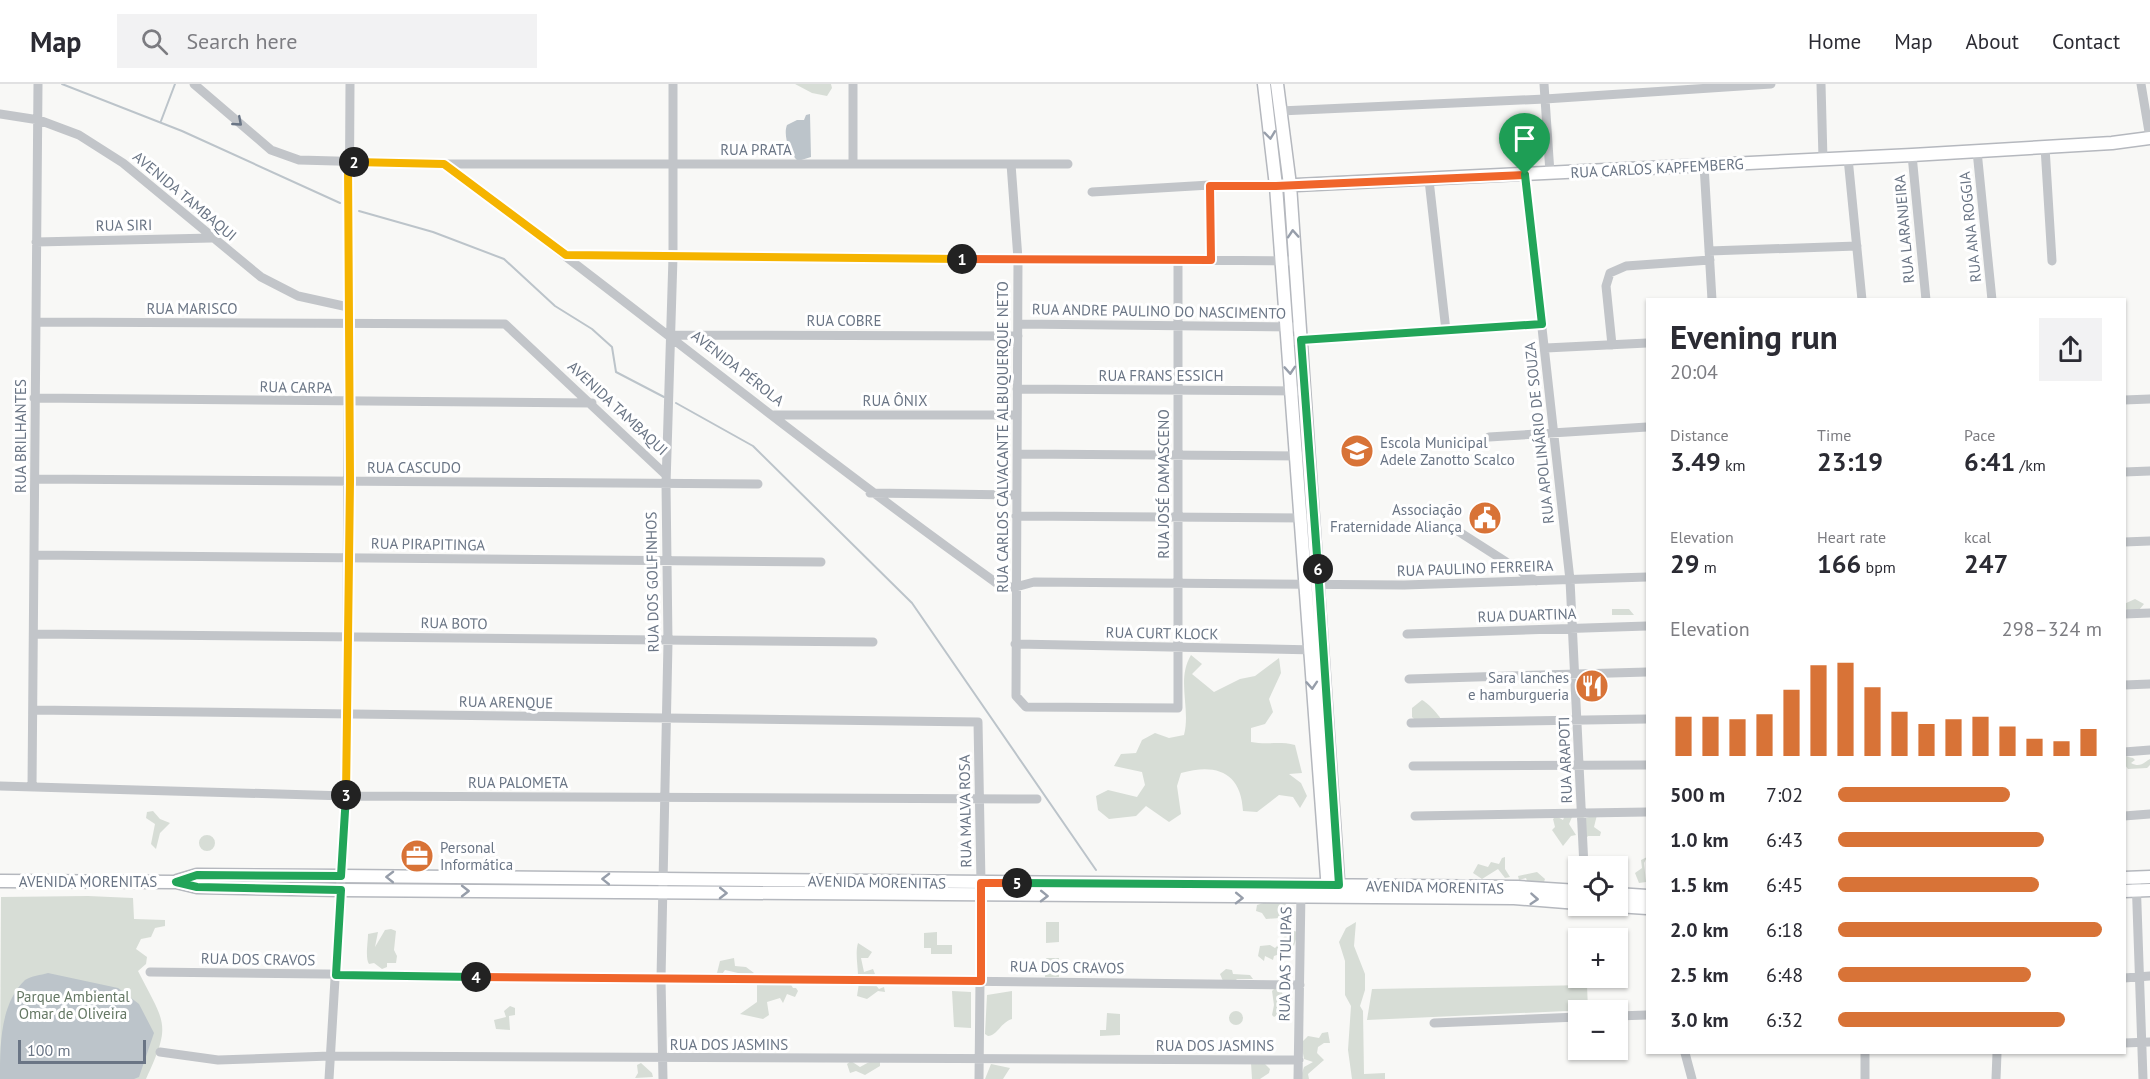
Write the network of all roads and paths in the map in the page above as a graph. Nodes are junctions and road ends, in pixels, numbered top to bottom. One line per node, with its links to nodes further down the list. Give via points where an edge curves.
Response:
1 (38, 84): 15 (street, RUA BRILHANTES)
2 (194, 84): 22 (street, RUA PRATA, one-way to 22, via 271,150 299,160)
3 (350, 84): 22 (street)
4 (673, 84): 24 (street, RUA DOS GOLFINHOS)
5 (854, 84): 25 (street)
6 (1264, 84): 34 (main road, one-way to 34)
7 (1277, 84): 13 (main road)
8 (1545, 84): 12 (street)
9 (1772, 84): 12 (street)
10 (1821, 84): 21 (street)
11 (2141, 84): 16 (street)
12 (1545, 99): 13 (street); 29 (street)
13 (1280, 111): 32 (main road)
14 (0, 114): 15 (street, AVENIDA TAMBAQUI)
15 (39, 120): 36 (street, AVENIDA TAMBAQUI, via 79,135 123,163); 37 (street, RUA BRILHANTES)
16 (2150, 138): 17 (main road, RUA CARLOS KAPFEMBERG)
17 (2045, 147): 18 (main road, RUA CARLOS KAPFEMBERG); 47 (street)
18 (1977, 151): 19 (main road, RUA CARLOS KAPFEMBERG); 51 (street, RUA ANA ROGGIA)
19 (1912, 155): 20 (main road, RUA CARLOS KAPFEMBERG); 50 (street, RUA LARANJEIRA)
20 (1848, 158): 21 (main road, RUA CARLOS KAPFEMBERG); 38 (street)
21 (1823, 159): 28 (main road, RUA CARLOS KAPFEMBERG)
22 (348, 162): 23 (street, RUA PRATA); 52 (street)
23 (444, 164): 24 (street, RUA PRATA); 39 (street, AVENIDA PÉROLA)
24 (673, 164): 25 (street, RUA PRATA); 41 (street, RUA DOS GOLFINHOS)
25 (853, 164): 26 (street, RUA PRATA)
26 (1011, 164): 27 (street, RUA PRATA); 42 (street, RUA CARLOS CALVACANTE ALBUQUERQUE NETO)
27 (1068, 164)
28 (1704, 165): 29 (main road, RUA CARLOS KAPFEMBERG); 40 (street)
29 (1550, 173): 30 (main road, RUA CARLOS KAPFEMBERG)
30 (1525, 175): 31 (main road, RUA CARLOS KAPFEMBERG); 56 (street, RUA APOLINÁRIO DE SOUZA)
31 (1429, 180): 32 (main road, RUA CARLOS KAPFEMBERG); 59 (street)
32 (1290, 185): 34 (main road, RUA CARLOS KAPFEMBERG); 46 (main road, one-way to 32)
33 (1210, 186): 34 (street, RUA CARLOS KAPFEMBERG); 35 (street, RUA CARLOS KAPFEMBERG); 44 (street)
34 (1276, 186): 45 (main road)
35 (1092, 192)
36 (212, 238): 37 (street, RUA SIRI); 52 (street, AVENIDA TAMBAQUI, via 261,277 298,296)
37 (36, 242): 53 (street, RUA BRILHANTES)
38 (1857, 246): 40 (street); 49 (street)
39 (566, 255): 41 (street); 60 (street, AVENIDA PÉROLA)
40 (1709, 255): 48 (street); 64 (street, via 1626,266 1610,273 1606,286)
41 (673, 257): 42 (street); 60 (street, RUA DOS GOLFINHOS)
42 (1018, 259): 43 (street); 55 (street, RUA CARLOS CALVACANTE ALBUQUERQUE NETO)
43 (1178, 260): 44 (street); 57 (street, RUA JOSÉ DAMASCENO)
44 (1211, 260): 45 (street)
45 (1282, 261): 46 (street); 58 (main road)
46 (1295, 261): 62 (main road)
47 (2052, 261)
48 (1712, 298)
49 (1862, 298)
50 (1926, 298)
51 (1992, 298)
52 (348, 307): 54 (street)
53 (36, 322): 54 (street, RUA MARISCO); 69 (street, RUA BRILHANTES)
54 (348, 323): 72 (street); 73 (street, AVENIDA TAMBAQUI, via 505,324)
55 (1018, 324): 57 (street, RUA ANDRE PAULINO DO NASCIMENTO); 61 (street, RUA CARLOS CALVACANTE ALBUQUERQUE NETO)
56 (1542, 324): 59 (street); 65 (street, RUA APOLINÁRIO DE SOUZA)
57 (1178, 326): 58 (street, RUA ANDRE PAULINO DO NASCIMENTO); 67 (street, RUA JOSÉ DAMASCENO)
58 (1287, 327): 62 (main road)
59 (1446, 331): 62 (street)
60 (671, 335): 61 (street, RUA COBRE); 74 (street, AVENIDA PÉROLA); 85 (street, RUA DOS GOLFINHOS)
61 (1018, 336): 66 (street, RUA CARLOS CALVACANTE ALBUQUERQUE NETO)
62 (1296, 336): 68 (main road)
63 (1646, 343): 64 (street)
64 (1612, 345): 65 (street)
65 (1546, 348): 77 (street, RUA APOLINÁRIO DE SOUZA)
66 (1017, 389): 67 (street, RUA FRANS ESSICH); 75 (street, RUA CARLOS CALVACANTE ALBUQUERQUE NETO)
67 (1178, 389): 68 (street, RUA FRANS ESSICH); 80 (street, RUA JOSÉ DAMASCENO)
68 (1298, 391): 81 (main road)
69 (34, 398): 72 (street, RUA CARPA); 84 (street, RUA BRILHANTES)
70 (2150, 399): 71 (street)
71 (2126, 400)
72 (349, 403): 73 (street, RUA CARPA); 86 (street)
73 (592, 403): 85 (street, AVENIDA TAMBAQUI)
74 (774, 415): 75 (street, RUA ÔNIX); 88 (street, AVENIDA PÉROLA)
75 (1017, 415): 79 (street, RUA CARLOS CALVACANTE ALBUQUERQUE NETO)
76 (1646, 426): 77 (street)
77 (1555, 433): 78 (street); 102 (street, RUA APOLINÁRIO DE SOUZA)
78 (1489, 437)
79 (1017, 454): 80 (street); 89 (street, RUA CARLOS CALVACANTE ALBUQUERQUE NETO)
80 (1178, 454): 81 (street); 93 (street, RUA JOSÉ DAMASCENO)
81 (1303, 456): 91 (main road); 92 (main road)
82 (2150, 471): 83 (street)
83 (2126, 472)
84 (35, 479): 86 (street, RUA CASCUDO); 97 (street, RUA BRILHANTES)
85 (666, 479): 86 (street, RUA CASCUDO); 87 (street, RUA CASCUDO); 99 (street, RUA DOS GOLFINHOS)
86 (350, 481): 98 (street)
87 (758, 484)
88 (870, 493): 89 (street); 107 (street, AVENIDA PÉROLA, via 1002,587)
89 (1017, 495): 90 (street, RUA CARLOS CALVACANTE ALBUQUERQUE NETO)
90 (1016, 516): 93 (street); 107 (street, RUA CARLOS CALVACANTE ALBUQUERQUE NETO)
91 (1314, 517): 92 (street); 106 (main road)
92 (1300, 518): 93 (street); 105 (main road)
93 (1178, 519): 104 (street, RUA JOSÉ DAMASCENO)
94 (1453, 528): 103 (street)
95 (2150, 541): 96 (street)
96 (2126, 542)
97 (34, 555): 98 (street, RUA PIRAPITINGA); 112 (street, RUA BRILHANTES)
98 (347, 558): 99 (street, RUA PIRAPITINGA); 114 (street)
99 (668, 562): 100 (street, RUA PIRAPITINGA); 115 (street, RUA DOS GOLFINHOS)
100 (821, 562)
101 (1646, 577): 102 (street, RUA PAULINO FERREIRA)
102 (1570, 580): 103 (street, RUA PAULINO FERREIRA); 111 (street, RUA ARAPOTI)
103 (1536, 581): 106 (street, RUA PAULINO FERREIRA)
104 (1178, 583): 105 (street, RUA PAULINO FERREIRA); 107 (street, RUA PAULINO FERREIRA, via 1034,582); 118 (street, RUA JOSÉ DAMASCENO)
105 (1304, 585): 106 (street, RUA PAULINO FERREIRA); 119 (main road)
106 (1319, 586): 120 (main road)
107 (1016, 587): 117 (street, RUA CARLOS CALVACANTE ALBUQUERQUE NETO)
108 (2150, 613): 109 (street)
109 (2126, 614)
110 (1646, 626): 111 (street, RUA DUARTINA)
111 (1573, 628): 113 (street, RUA DUARTINA); 122 (street, RUA ARAPOTI)
112 (34, 634): 114 (street, RUA BOTO); 127 (street, RUA BRILHANTES)
113 (1407, 634)
114 (347, 637): 115 (street, RUA BOTO); 128 (street)
115 (668, 642): 116 (street, RUA BOTO); 129 (street, RUA DOS GOLFINHOS)
116 (873, 642)
117 (1015, 644): 118 (street, RUA CURT KLOCK); 126 (street, RUA CARLOS CALVACANTE ALBUQUERQUE NETO, via 1016,696 1026,707)
118 (1178, 648): 119 (street, RUA CURT KLOCK); 126 (street, RUA JOSÉ DAMASCENO)
119 (1309, 650): 120 (street, RUA CURT KLOCK); 163 (main road, one-way to 163)
120 (1323, 650): 163 (main road)
121 (1646, 672): 122 (street)
122 (1576, 673): 123 (street); 130 (street, RUA ARAPOTI)
123 (1409, 679)
124 (2150, 684): 125 (street)
125 (2126, 685)
126 (1178, 708)
127 (33, 710): 128 (street, RUA ARENQUE); 140 (street, RUA BRILHANTES)
128 (347, 714): 129 (street, RUA ARENQUE); 141 (street)
129 (667, 719): 132 (street, RUA ARENQUE); 142 (street, RUA DOS GOLFINHOS)
130 (1578, 719): 131 (street); 133 (street); 138 (street, RUA ARAPOTI)
131 (1646, 719)
132 (978, 722): 143 (street, RUA MALVA ROSA)
133 (1411, 723)
134 (2150, 750): 135 (street)
135 (2126, 752)
136 (1646, 765): 138 (street)
137 (1413, 766): 138 (street)
138 (1580, 766): 146 (street, RUA ARAPOTI)
139 (0, 786): 140 (street, RUA PALOMETA)
140 (32, 787): 141 (street, RUA PALOMETA)
141 (346, 796): 142 (street, RUA PALOMETA); 151 (street)
142 (666, 797): 143 (street, RUA PALOMETA); 156 (street, RUA DOS GOLFINHOS)
143 (978, 799): 144 (street, RUA PALOMETA); 157 (street, RUA MALVA ROSA)
144 (1037, 799)
145 (1646, 812): 146 (street)
146 (1582, 813): 148 (street); 150 (street, RUA ARAPOTI)
147 (2150, 814): 149 (street)
148 (1415, 816)
149 (2126, 816)
150 (1584, 856)
151 (341, 876): 155 (main road, AVENIDA MORENITAS, via 197,875); 156 (main road, AVENIDA MORENITAS, one-way to 151); 158 (street)
152 (2150, 877): 153 (main road)
153 (2130, 878): 161 (street)
154 (0, 881): 155 (main road, AVENIDA MORENITAS)
155 (176, 882): 158 (main road, AVENIDA MORENITAS, via 197,887)
156 (665, 886): 157 (main road, AVENIDA MORENITAS); 158 (main road, AVENIDA MORENITAS, one-way to 156); 174 (street, RUA DOS GOLFINHOS)
157 (981, 889): 162 (main road, AVENIDA MORENITAS); 175 (street, RUA MALVA ROSA)
158 (341, 890): 170 (street)
159 (1568, 890): 163 (main road, AVENIDA MORENITAS)
160 (2150, 890): 161 (main road)
161 (2130, 891): 172 (street)
162 (1301, 892): 163 (main road, AVENIDA MORENITAS); 176 (street, RUA DAS TULIPAS)
163 (1333, 892): 166 (main road, AVENIDA MORENITAS, one-way to 166)
164 (1628, 895): 165 (main road)
165 (1646, 896)
166 (1568, 902)
167 (1628, 907): 168 (main road)
168 (1646, 908)
169 (150, 972): 170 (street, RUA DOS CRAVOS)
170 (336, 975): 174 (street, RUA DOS CRAVOS); 187 (street)
171 (2150, 976): 172 (street)
172 (2139, 977): 173 (street); 181 (street)
173 (2126, 978)
174 (661, 979): 175 (street, RUA DOS CRAVOS); 188 (street, RUA DOS GOLFINHOS)
175 (981, 981): 176 (street, RUA DOS CRAVOS); 189 (street, RUA MALVA ROSA)
176 (1300, 985): 190 (street, RUA DAS TULIPAS)
177 (1646, 1015): 178 (street)
178 (1628, 1016)
179 (1568, 1017): 180 (street)
180 (1434, 1023)
181 (2145, 1042): 182 (street); 198 (street)
182 (2126, 1043)
183 (160, 1052): 187 (street, RUA DOS JASMINS, via 218,1060)
184 (1685, 1054): 195 (street)
185 (1865, 1054): 196 (street)
186 (1997, 1054): 197 (street)
187 (330, 1056): 188 (street, RUA DOS JASMINS); 191 (street)
188 (663, 1059): 189 (street, RUA DOS JASMINS); 192 (street, RUA DOS GOLFINHOS)
189 (979, 1059): 190 (street, RUA DOS JASMINS); 193 (street, RUA MALVA ROSA)
190 (1299, 1060): 194 (street, RUA DAS TULIPAS)
191 (329, 1079)
192 (663, 1079)
193 (979, 1079)
194 (1298, 1079)
195 (1692, 1079)
196 (1865, 1079)
197 (1996, 1079)
198 (2143, 1079)

